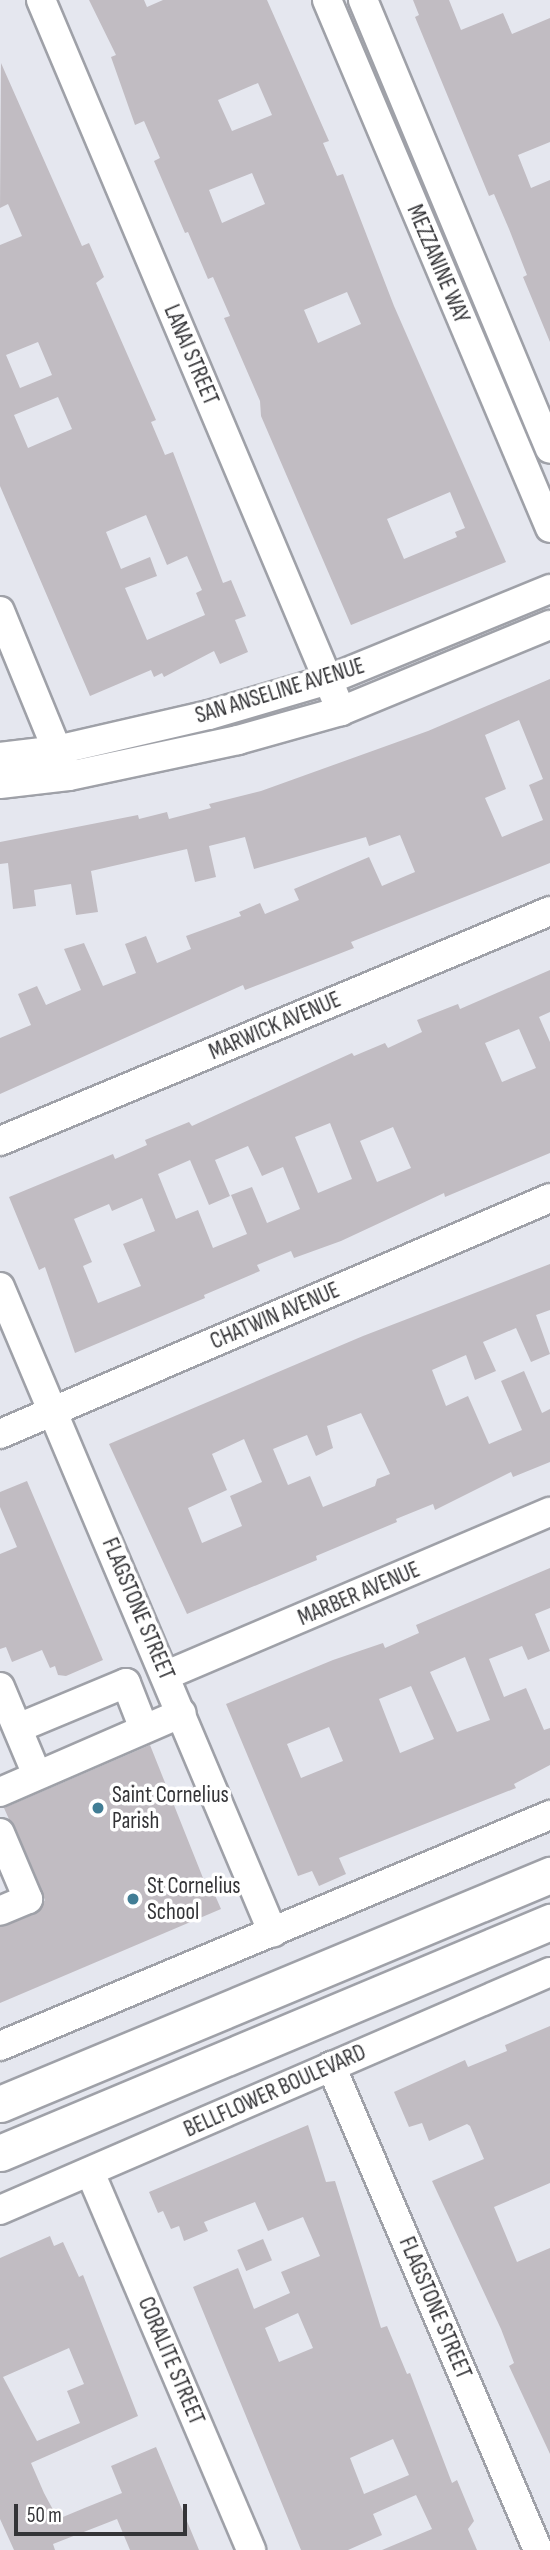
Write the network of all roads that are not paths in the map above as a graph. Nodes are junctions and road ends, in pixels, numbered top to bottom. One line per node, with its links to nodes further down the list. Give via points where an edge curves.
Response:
1 (41, 0): 9 (street, LANAI STREET)
2 (327, 0): 5 (street, MEZZANINE WAY)
3 (363, 0): 4 (street, MEZZANINE WAY)
4 (550, 449)
5 (550, 528)
6 (550, 589): 9 (street, SAN ANSELINE AVENUE)
7 (0, 611): 11 (street)
8 (550, 625): 10 (street, SAN ANSELINE AVENUE)
9 (328, 680): 10 (street, LANAI STREET); 11 (street, SAN ANSELINE AVENUE, via 209,715)
10 (341, 710): 13 (street, SAN ANSELINE AVENUE, via 238,740)
11 (57, 750): 12 (street, SAN ANSELINE AVENUE); 13 (street)
12 (0, 757)
13 (69, 776): 14 (street, SAN ANSELINE AVENUE)
14 (0, 784)
15 (550, 911): 16 (street, MARWICK AVENUE)
16 (0, 1141)
17 (550, 1198): 19 (street, CHATWIN AVENUE)
18 (0, 1287): 19 (street, FLAGSTONE STREET)
19 (53, 1412): 20 (street, CHATWIN AVENUE); 22 (street, FLAGSTONE STREET)
20 (0, 1434)
21 (550, 1512): 22 (street, MARBER AVENUE)
22 (167, 1675): 24 (street, FLAGSTONE STREET)
23 (0, 1687): 25 (street)
24 (183, 1713): 26 (street); 34 (street, FLAGSTONE STREET)
25 (18, 1728): 26 (street, via 126,1683); 27 (street)
26 (144, 1729): 27 (street)
27 (37, 1775): 28 (street)
28 (0, 1792)
29 (550, 1815): 34 (street)
30 (0, 1833): 32 (street, via 28,1899)
31 (550, 1875): 38 (main road)
32 (0, 1911)
33 (550, 1922): 39 (main road, BELLFLOWER BOULEVARD)
34 (273, 1933): 36 (street)
35 (550, 1972): 37 (street, BELLFLOWER BOULEVARD)
36 (0, 2046)
37 (331, 2066): 40 (street, BELLFLOWER BOULEVARD); 43 (street, FLAGSTONE STREET)
38 (0, 2104)
39 (0, 2153)
40 (90, 2172): 41 (street, BELLFLOWER BOULEVARD); 42 (street, CORALITE STREET)
41 (0, 2210)
42 (251, 2550)
43 (538, 2550)

